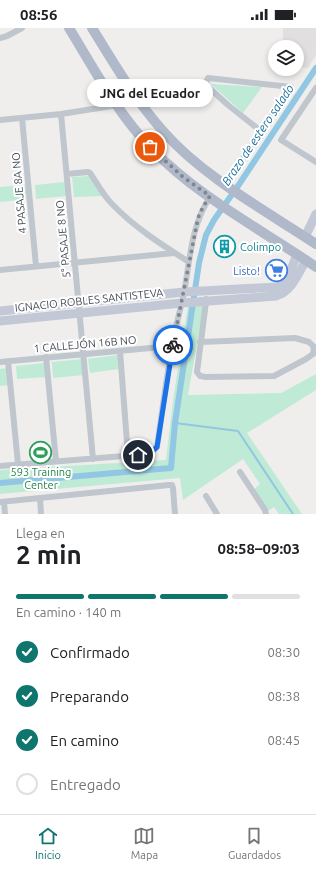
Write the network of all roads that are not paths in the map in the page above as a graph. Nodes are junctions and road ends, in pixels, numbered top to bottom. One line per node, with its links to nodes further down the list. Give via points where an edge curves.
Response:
1 (22, 28): 4 (street)
2 (69, 28): 6 (main road)
3 (92, 28): 13 (main road, via 125,81 163,131 182,150)
4 (0, 38)
5 (316, 88): 11 (street, via 281,140)
6 (118, 105): 7 (street); 14 (main road, via 150,147 183,177)
7 (61, 114): 8 (street); 12 (street, 5° PASAJE 8 NO)
8 (22, 118): 9 (street); 22 (street, 4 PASAJE 8A NO)
9 (0, 120)
10 (262, 132): 10 (street, via 291,87 208,78 207,86); 13 (street)
11 (316, 162)
12 (67, 174): 18 (street, via 90,173 116,208); 21 (street, 5° PASAJE 8 NO)
13 (228, 186): 16 (main road)
14 (210, 196): 19 (main road); 20 (street, via 198,218)
15 (316, 214): 16 (street)
16 (305, 237): 17 (main road)
17 (315, 242)
18 (174, 253): 20 (street); 21 (street)
19 (301, 257): 23 (main road); 25 (street, IGNACIO ROBLES SANTISTEVA, via 283,284 276,287); 27 (street, IGNACIO ROBLES SANTISTEVA, via 290,286 280,294)
20 (189, 262): 26 (street)
21 (75, 263): 22 (street); 28 (street, 5° PASAJE 8 NO)
22 (36, 266): 24 (street)
23 (316, 267)
24 (0, 270)
25 (204, 291): 26 (street, IGNACIO ROBLES SANTISTEVA); 27 (street)
26 (186, 292): 28 (street, IGNACIO ROBLES SANTISTEVA); 29 (street)
27 (205, 302): 29 (street, IGNACIO ROBLES SANTISTEVA); 33 (street)
28 (78, 303): 30 (street, IGNACIO ROBLES SANTISTEVA); 31 (street, 5° PASAJE 8 NO)
29 (185, 303): 31 (street, IGNACIO ROBLES SANTISTEVA); 34 (street)
30 (0, 311)
31 (79, 313): 32 (street, IGNACIO ROBLES SANTISTEVA); 36 (street, 5° PASAJE 8 NO)
32 (0, 321)
33 (200, 342): 33 (street, via 197,372 200,376 206,377 274,376 306,360 313,354 314,347 295,338)
34 (172, 346): 35 (street, 1 CALLEJÓN 16B NO); 40 (street, via 157,447 149,454)
35 (120, 351): 36 (street, 1 CALLEJÓN 16B NO); 40 (street)
36 (83, 354): 37 (street, 1 CALLEJÓN 16B NO); 41 (street, 5° PASAJE 8 NO)
37 (46, 357): 38 (street, 1 CALLEJÓN 16B NO); 42 (street)
38 (8, 361): 39 (street, 1 CALLEJÓN 16B NO); 43 (street)
39 (0, 362)
40 (128, 456): 41 (street)
41 (92, 458): 42 (street)
42 (56, 462): 43 (street)
43 (18, 464): 44 (street)
44 (0, 466)
45 (240, 472): 53 (street)
46 (206, 496): 52 (street)
47 (40, 498): 48 (street); 50 (street); 51 (street, via 169,485 173,488)
48 (2, 502): 49 (street)
49 (5, 514)
50 (42, 514)
51 (176, 514)
52 (217, 514)
53 (266, 514)

